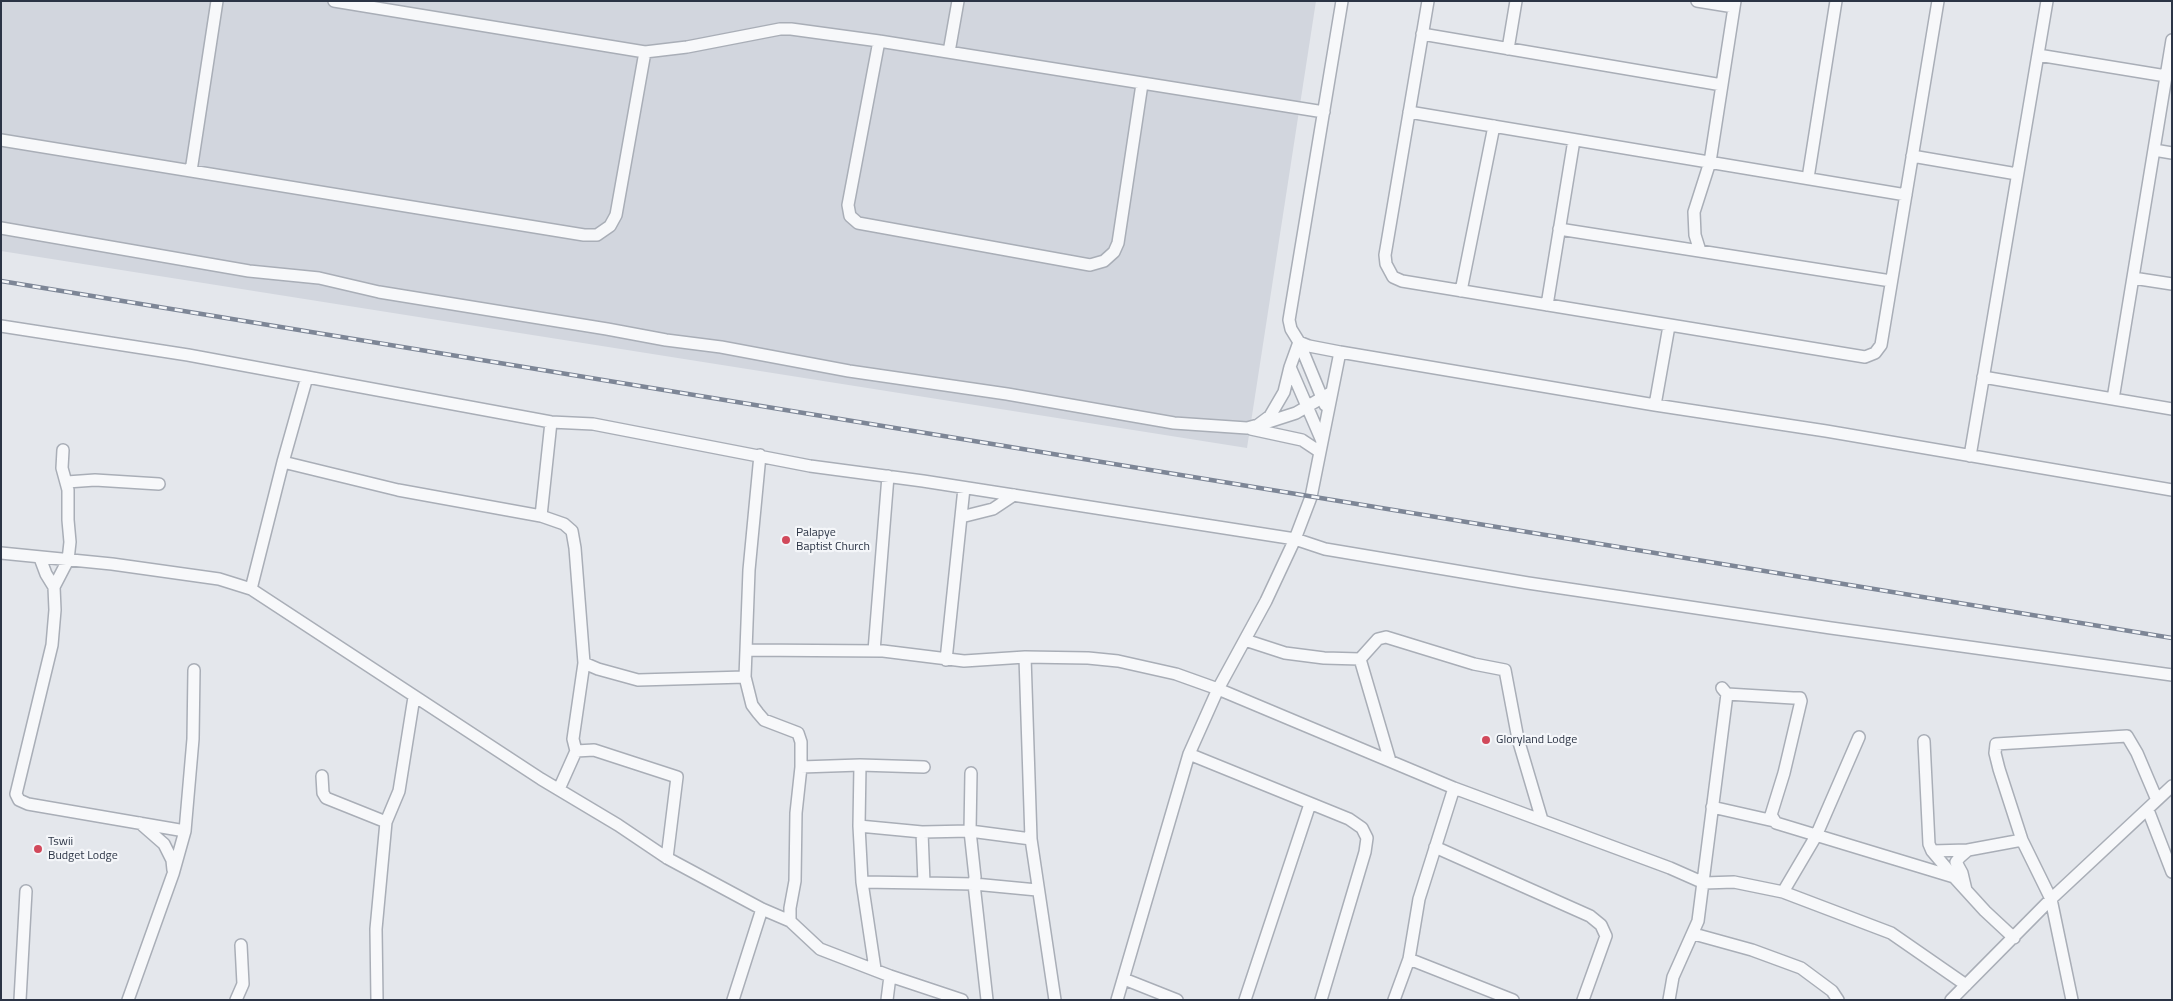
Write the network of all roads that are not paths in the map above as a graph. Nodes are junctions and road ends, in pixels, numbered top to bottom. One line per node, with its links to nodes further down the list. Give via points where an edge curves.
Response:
1 (217, 1): 32 (street)
2 (334, 1): 11 (street)
3 (958, 1): 18 (street)
4 (1342, 1): 23 (street)
5 (1428, 1): 13 (street)
6 (1516, 1): 16 (street)
7 (1697, 1): 12 (street)
8 (1836, 1): 34 (street)
9 (1938, 1): 30 (street)
10 (2047, 1): 19 (street)
11 (349, 2): 17 (street)
12 (1734, 4): 22 (street)
13 (1422, 34): 16 (street); 24 (street)
14 (2172, 40): 20 (street)
15 (879, 41): 17 (street, via 780,29); 18 (street); 21 (street, via 848,205 850,216 858,223 1090,265 1104,261 1118,243)
16 (1508, 49): 22 (street)
17 (645, 52): 32 (street, via 616,215 610,226 597,235)
18 (949, 52): 21 (street)
19 (2038, 55): 20 (street); 33 (street)
20 (2166, 76): 28 (street)
21 (1142, 84): 23 (street)
22 (1722, 85): 31 (street)
23 (1324, 112): 46 (street, via 1289,320)
24 (1409, 112): 25 (street); 42 (street, via 1386,264 1393,277 1402,281)
25 (1494, 126): 27 (street); 42 (street)
26 (1, 140): 32 (street)
27 (1574, 140): 31 (street); 37 (street)
28 (2154, 150): 29 (street); 39 (street)
29 (2172, 153)
30 (1912, 156): 33 (street); 35 (street)
31 (1710, 162): 34 (street); 38 (street, via 1694,212)
32 (191, 171)
33 (2017, 174): 50 (street)
34 (1808, 178): 35 (street)
35 (1906, 194): 40 (street)
36 (1, 228): 57 (street, via 249,270 319,278 379,292 1174,423)
37 (1559, 229): 38 (street); 43 (street)
38 (1700, 252): 40 (street)
39 (2133, 278): 41 (street); 52 (street)
40 (1891, 281): 44 (street, via 1881,345 1875,353 1865,357)
41 (2172, 284)
42 (1461, 291): 43 (street)
43 (1547, 305): 44 (street)
44 (1669, 326): 53 (street)
45 (5, 329): 49 (street, via 188,355)
46 (1299, 342): 47 (street); 48 (street); 51 (street)
47 (1340, 352): 51 (street); 53 (street)
48 (1290, 367): 54 (street); 57 (street, via 1284,392 1270,416)
49 (307, 377): 56 (street); 62 (street)
50 (1983, 377): 52 (street); 61 (street)
51 (1327, 395): 54 (street); 58 (street, via 1328,414)
52 (2113, 399): 55 (street)
53 (1655, 405): 61 (street)
54 (1307, 407): 57 (street); 58 (street)
55 (2172, 409)
56 (550, 422): 60 (street, via 593,424); 69 (street)
57 (1252, 426): 58 (street)
58 (1321, 447): 71 (street, via 1311,497)
59 (63, 450): 64 (street, via 62,468)
60 (760, 455): 63 (street, via 810,466); 78 (street, via 752,525)
61 (1970, 456): 67 (street)
62 (283, 462): 69 (street, via 398,490); 76 (street)
63 (888, 476): 66 (street); 79 (street)
64 (67, 482): 65 (street, via 95,480); 74 (street)
65 (159, 484)
66 (964, 488): 68 (street); 70 (street)
67 (2172, 490)
68 (1014, 496): 70 (street, via 993,509); 71 (street)
69 (542, 516): 83 (street, via 564,524 572,531)
70 (961, 517): 82 (street)
71 (1295, 539): 77 (street); 85 (street, via 1325,549 1528,583)
72 (1, 553): 73 (street)
73 (40, 558): 74 (street); 75 (street)
74 (68, 560): 75 (street); 76 (street, via 219,579)
75 (54, 587): 109 (street, via 52,644 16,794 19,800 28,804)
76 (251, 589): 88 (street)
77 (1245, 640): 81 (street, via 1285,653); 87 (street)
78 (746, 650): 79 (street); 86 (street)
79 (874, 651): 82 (street)
80 (1025, 657): 82 (street); 87 (street, via 1118,661 1176,674); 115 (street)
81 (1360, 659): 93 (street); 106 (street, via 1378,639 1386,637 1474,664 1505,670 1518,739)
82 (946, 660)
83 (584, 663): 86 (street, via 638,680); 91 (street, via 573,739)
84 (194, 670): 111 (street, via 193,739)
85 (2172, 675)
86 (745, 677): 95 (street, via 752,705 764,720 798,733)
87 (1218, 689): 92 (street); 93 (street)
88 (414, 697): 101 (street); 108 (street, via 399,791)
89 (1859, 736): 114 (street)
90 (1924, 741): 119 (street)
91 (576, 751): 101 (street); 120 (street, via 594,750 677,777)
92 (1189, 754): 103 (street); 141 (street)
93 (1390, 761): 100 (street)
94 (860, 765): 95 (street); 96 (street); 110 (street)
95 (801, 766): 134 (street)
96 (924, 767)
97 (971, 773): 112 (street)
98 (322, 776): 108 (street, via 322,793 326,798)
99 (2172, 786): 102 (street)
100 (1454, 788): 106 (street); 117 (street)
101 (559, 789): 120 (street)
102 (2157, 800): 105 (street); 116 (street, via 2138,753 2127,736 1996,744 1999,769)
103 (1310, 804): 154 (street); 155 (street, via 1349,819 1362,828 1367,838)
104 (1712, 807): 107 (street); 107 (street, via 1724,691 1800,698 1784,773 1771,815); 126 (street)
105 (2148, 810): 121 (street); 132 (street)
106 (1542, 820): 126 (street)
107 (1774, 821): 114 (street)
108 (386, 822): 143 (street, via 376,929)
109 (140, 823): 111 (street); 122 (street, via 164,844 172,860)
110 (859, 826): 113 (street); 124 (street)
111 (185, 831): 122 (street)
112 (970, 831): 113 (street); 115 (street); 127 (street)
113 (922, 832): 125 (street)
114 (1816, 836): 123 (street); 130 (street)
115 (1031, 839): 128 (street)
116 (2022, 840): 118 (street); 132 (street)
117 (1434, 848): 138 (street, via 1419,899); 158 (street, via 1590,916 1601,925 1606,936)
118 (1968, 850): 119 (street); 131 (street, via 1956,862)
119 (1932, 851): 123 (street)
120 (667, 858): 133 (street)
121 (2172, 872)
122 (173, 874): 145 (street)
123 (1954, 877): 131 (street)
124 (862, 882): 125 (street); 139 (street)
125 (924, 883): 127 (street)
126 (1704, 883): 130 (street, via 1734,882); 135 (street)
127 (974, 884): 128 (street); 150 (street)
128 (1037, 890): 151 (street)
129 (26, 891): 144 (street)
130 (1782, 892): 142 (street, via 1891,933)
131 (1966, 892): 136 (street)
132 (2051, 899): 136 (street); 162 (street)
133 (762, 908): 134 (street); 147 (street)
134 (790, 921): 139 (street, via 820,949)
135 (1694, 934): 159 (street, via 1673,977); 160 (street, via 1801,968 1832,991)
136 (2014, 938): 142 (street)
137 (241, 945): 146 (street, via 243,984)
138 (1409, 959): 156 (street); 157 (street)
139 (875, 969): 140 (street)
140 (890, 976): 148 (street); 149 (street)
141 (1124, 979): 152 (street); 153 (street)
142 (1966, 985): 161 (street)
143 (379, 999)
144 (20, 1000)
145 (128, 1000)
146 (236, 1000)
147 (733, 1000)
148 (887, 1000)
149 (962, 1000)
150 (987, 1000)
151 (1055, 1000)
152 (1117, 1000)
153 (1177, 1000)
154 (1246, 1000)
155 (1322, 1000)
156 (1394, 1000)
157 (1513, 1000)
158 (1583, 1000)
159 (1669, 1000)
160 (1838, 1000)
161 (1951, 1000)
162 (2072, 1000)

